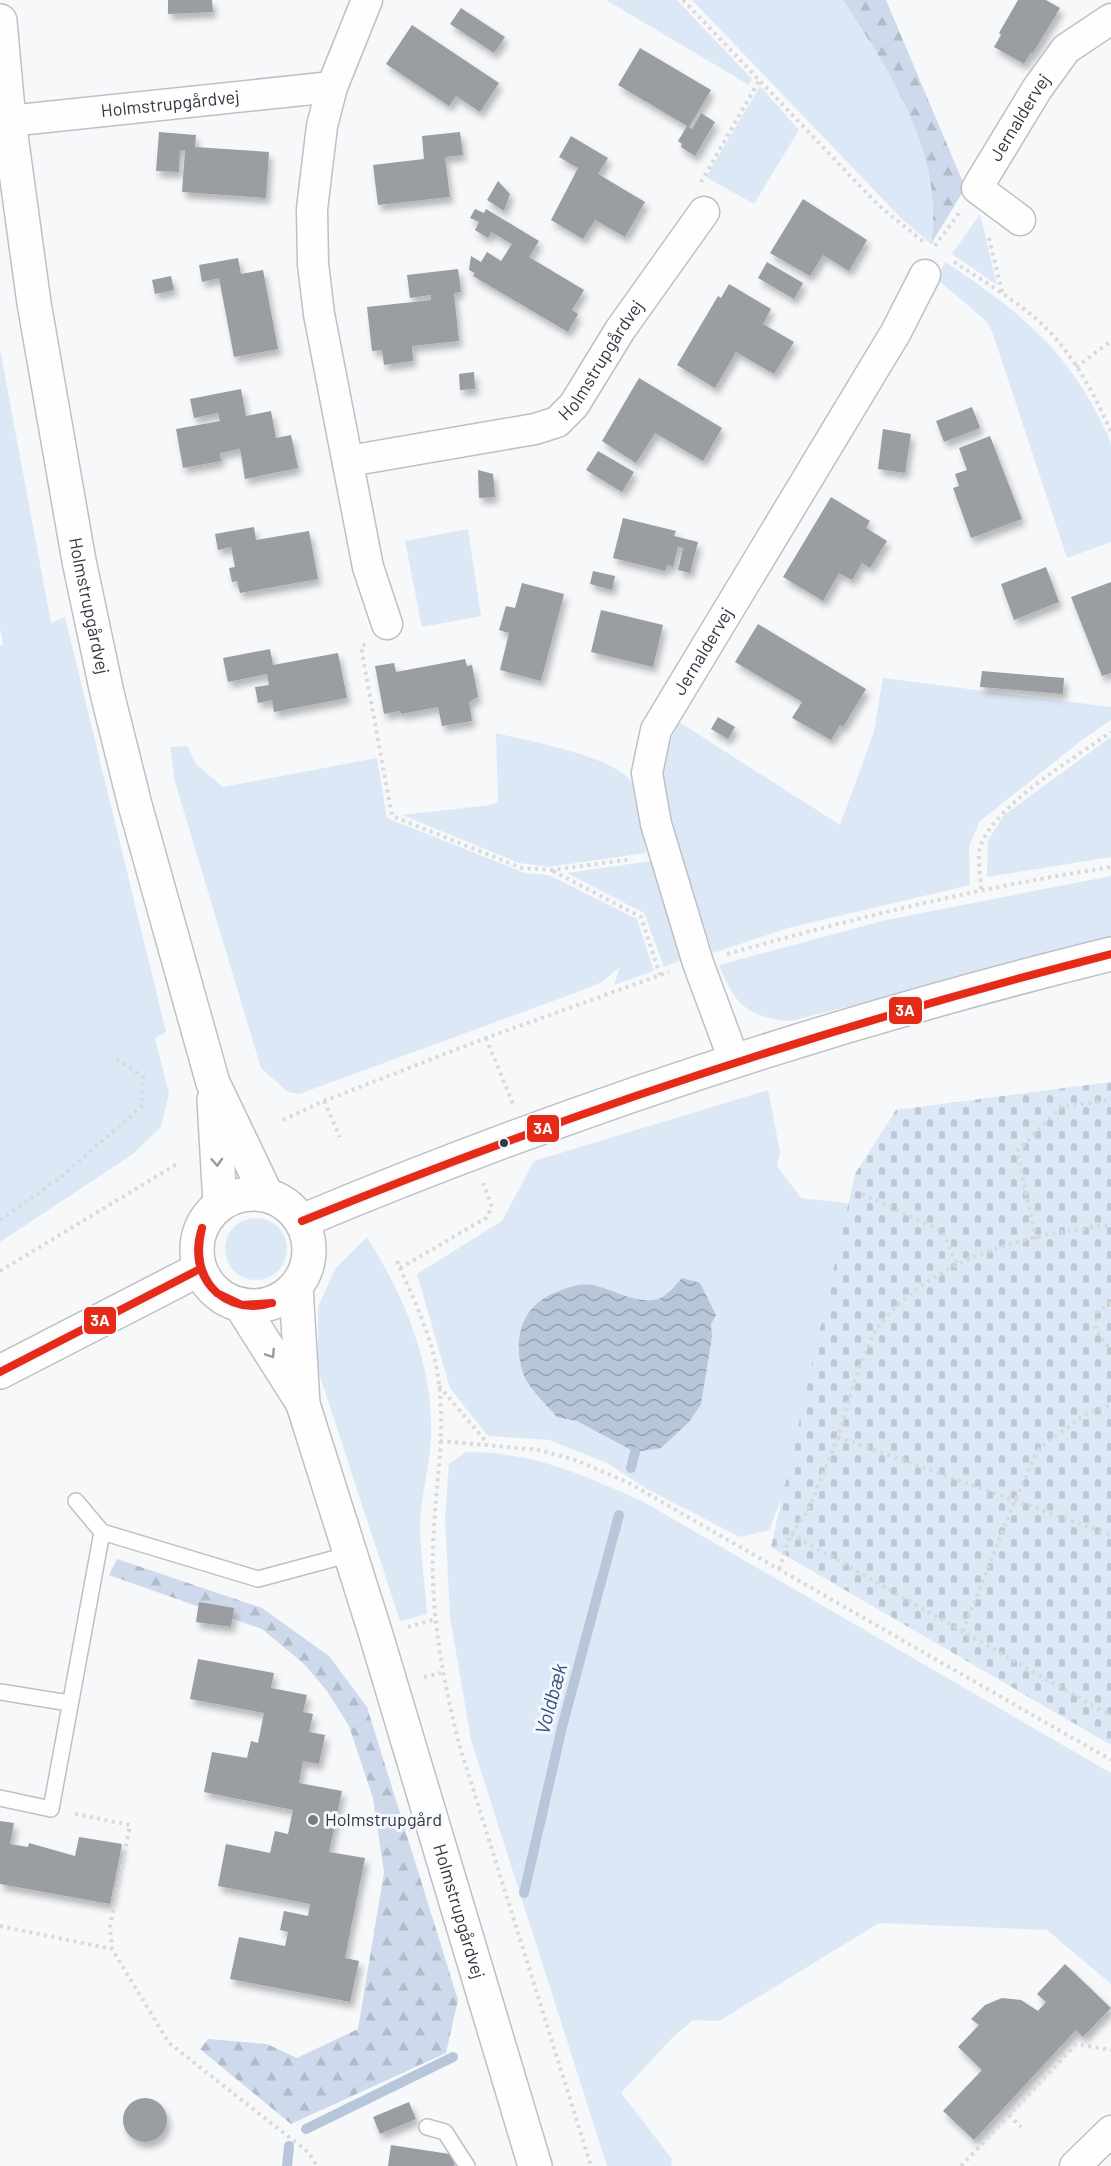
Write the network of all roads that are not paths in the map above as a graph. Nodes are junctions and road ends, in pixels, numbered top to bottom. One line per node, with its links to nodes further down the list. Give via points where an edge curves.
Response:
1 (367, 0): 4 (street)
2 (1111, 19): 7 (street, Jernaldervej, via 1066,49 977,188)
3 (0, 21): 5 (street, Holmstrupgårdvej)
4 (332, 87): 5 (street, Holmstrupgårdvej); 9 (street, via 316,169 313,264 319,314)
5 (9, 121): 13 (street, Holmstrupgårdvej, via 38,326 84,583 135,806)
6 (704, 212): 9 (street, Holmstrupgårdvej, via 620,330 574,405 557,422)
7 (1020, 220)
8 (929, 262): 12 (street, Jernaldervej, via 896,332 656,730 647,773 663,854)
9 (349, 461): 10 (street, via 368,567)
10 (387, 624)
11 (1111, 954): 12 (street, via 973,988)
12 (734, 1060): 16 (street, via 404,1179)
13 (213, 1083): 14 (street, Holmstrupgårdvej); 15 (street, Holmstrupgårdvej, one-way to 15)
14 (266, 1194): 15 (street, via 243,1194); 16 (street, via 287,1204)
15 (220, 1204): 17 (street, via 209,1214 197,1241)
16 (302, 1221): 18 (street, via 310,1248 309,1262)
17 (200, 1269): 19 (street, via 220,1295); 20 (street)
18 (296, 1287): 19 (street, via 272,1303); 21 (street, Holmstrupgårdvej)
19 (240, 1304): 21 (street, Holmstrupgårdvej, one-way to 21)
20 (0, 1372)
21 (303, 1404): 24 (street, Holmstrupgårdvej)
22 (76, 1501): 23 (lane)
23 (102, 1532): 24 (lane, via 258,1579); 26 (lane)
24 (351, 1554): 31 (street, Holmstrupgårdvej)
25 (0, 1692): 26 (lane)
26 (69, 1703): 27 (lane, via 51,1809)
27 (0, 1798)
28 (427, 2127): 30 (lane, via 445,2132)
29 (1111, 2131): 32 (street)
30 (467, 2166)
31 (535, 2166)
32 (1075, 2166)

